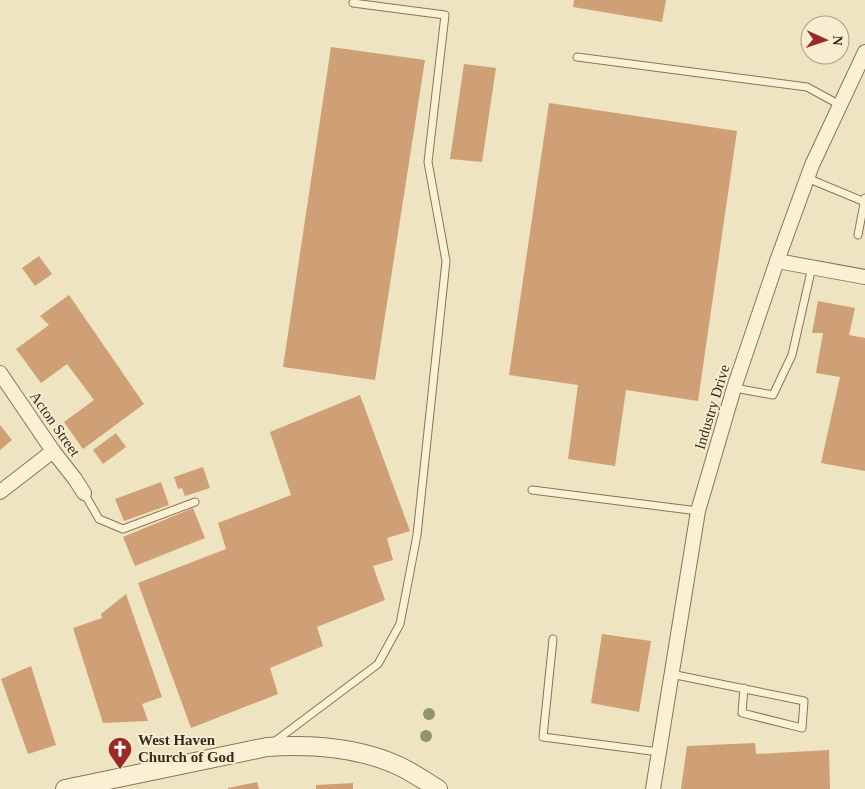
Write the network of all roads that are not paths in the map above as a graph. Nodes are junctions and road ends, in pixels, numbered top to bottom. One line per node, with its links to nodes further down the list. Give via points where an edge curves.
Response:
1 (353, 3): 22 (lane, via 445,15 428,162 446,261 417,535 400,624 378,664)
2 (865, 52): 4 (street, Industry Drive)
3 (577, 57): 4 (lane, via 807,88)
4 (840, 105): 5 (street, Industry Drive)
5 (807, 178): 6 (lane); 8 (street, Industry Drive)
6 (865, 200): 7 (lane)
7 (858, 235)
8 (777, 261): 9 (street); 12 (street, Industry Drive)
9 (812, 267): 10 (street); 12 (lane, via 792,355 773,394)
10 (865, 277)
11 (0, 373): 13 (street, Acton Street)
12 (734, 388): 18 (street, Industry Drive)
13 (53, 451): 15 (street); 16 (street, Acton Street)
14 (532, 490): 18 (lane)
15 (0, 492)
16 (84, 493): 17 (lane, via 100,519 123,529)
17 (195, 502)
18 (698, 511): 20 (street, Industry Drive)
19 (553, 639): 23 (lane, via 543,737)
20 (671, 674): 21 (lane); 23 (street, Industry Drive)
21 (744, 688): 21 (lane, via 804,701 802,728 742,713)
22 (267, 747): 24 (street); 25 (street, via 322,746 360,752 399,766)
23 (659, 752): 26 (street, Industry Drive)
24 (65, 789)
25 (438, 789)
26 (654, 789)

